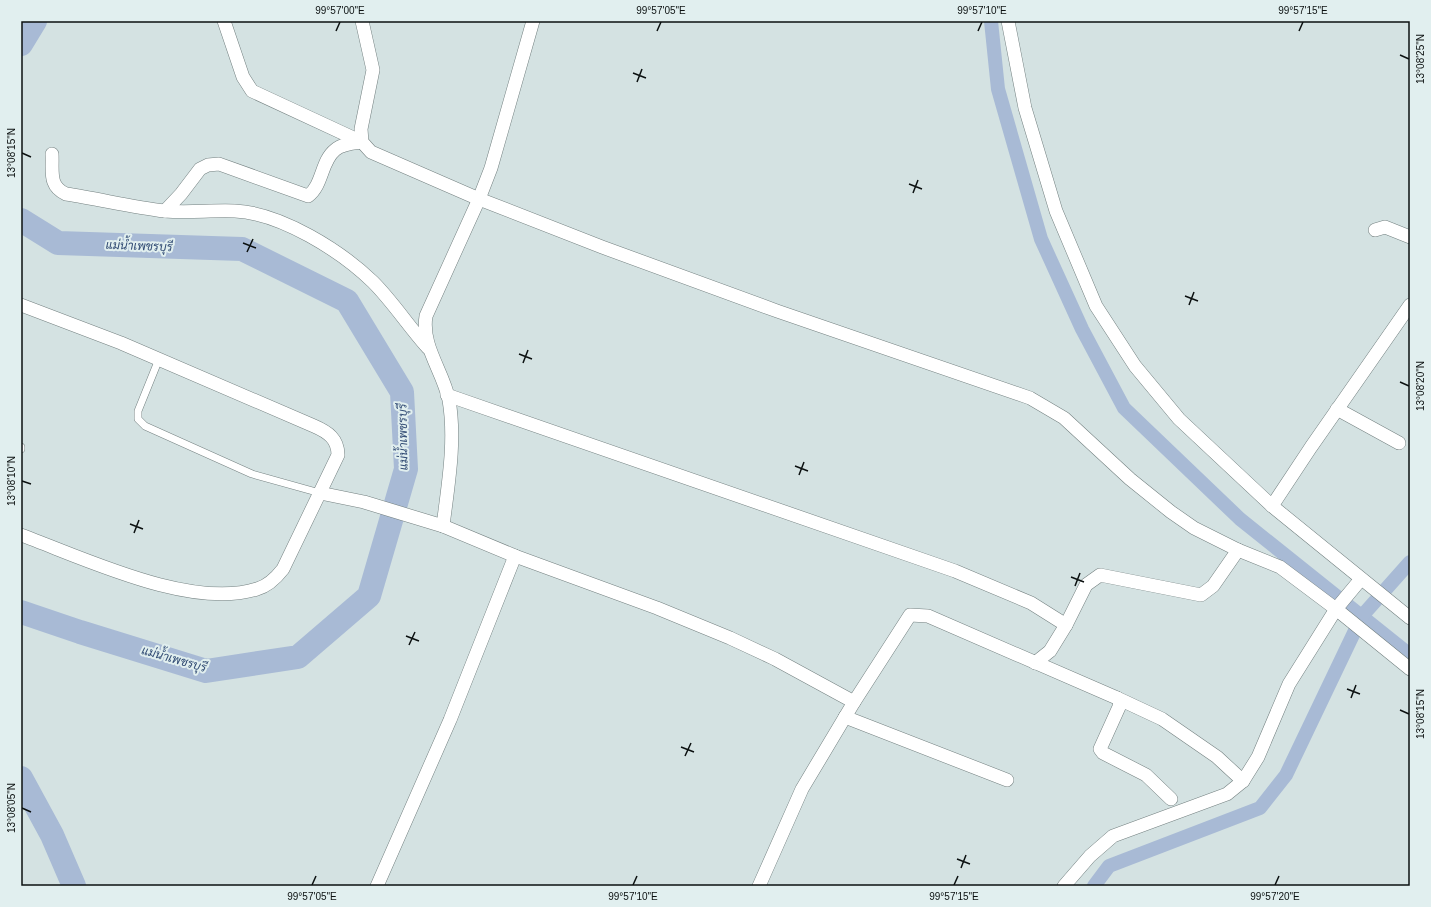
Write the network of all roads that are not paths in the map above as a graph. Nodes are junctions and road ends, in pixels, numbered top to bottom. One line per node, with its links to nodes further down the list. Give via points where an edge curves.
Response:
1 (224, 21): 5 (street, via 243,77 252,91)
2 (362, 21): 5 (street, via 373,70 361,129)
3 (533, 21): 7 (street)
4 (1008, 21): 19 (street, via 1025,108 1056,211 1096,306 1135,366 1179,419)
5 (362, 142): 7 (street, via 378,156); 8 (street, via 335,150 328,158 315,191 308,196 219,164 208,165 200,169)
6 (52, 154): 8 (street, via 54,184 58,190 66,194)
7 (480, 199): 13 (street, via 426,316 425,325); 22 (street, via 609,250 1030,398 1064,418 1130,480 1171,512 1194,528)
8 (165, 211): 13 (street, via 242,212 287,225 311,236 374,283)
9 (1375, 230): 10 (street, via 1389,228)
10 (1410, 237)
11 (21, 305): 14 (street)
12 (1410, 305): 16 (street)
13 (430, 350): 15 (street)
14 (159, 360): 18 (street, via 332,436 337,444 338,455); 18 (lane, via 138,411 138,419 144,426 252,474)
15 (448, 395): 20 (street, via 451,446); 27 (street, via 955,571 1031,603)
16 (1337, 409): 17 (street); 19 (street)
17 (1399, 443)
18 (320, 493): 20 (street, via 364,502); 21 (street, via 283,570 270,583 242,593 199,593 167,586)
19 (1272, 506): 24 (street)
20 (443, 526): 23 (street)
21 (21, 535)
22 (1238, 550): 26 (street, via 1280,567); 27 (street, via 1213,586 1201,595 1100,575 1086,585)
23 (515, 556): 31 (street, via 730,638); 36 (street, via 450,720)
24 (1366, 583): 25 (street); 26 (street)
25 (1404, 609)
26 (1341, 614): 29 (street); 34 (street, via 1289,684 1258,757)
27 (1066, 625): 28 (street, via 1050,651)
28 (1034, 664): 30 (street); 31 (street, via 928,616 910,615)
29 (1410, 669)
30 (1117, 698): 34 (street, via 1162,718 1217,757); 35 (street, via 1120,702 1119,707 1100,749 1103,753 1146,775)
31 (854, 702): 32 (street)
32 (845, 717): 33 (street); 37 (street, via 802,789)
33 (1007, 780)
34 (1243, 781): 38 (street, via 1227,794 1113,836 1090,856)
35 (1171, 799)
36 (377, 886)
37 (758, 886)
38 (1064, 886)

